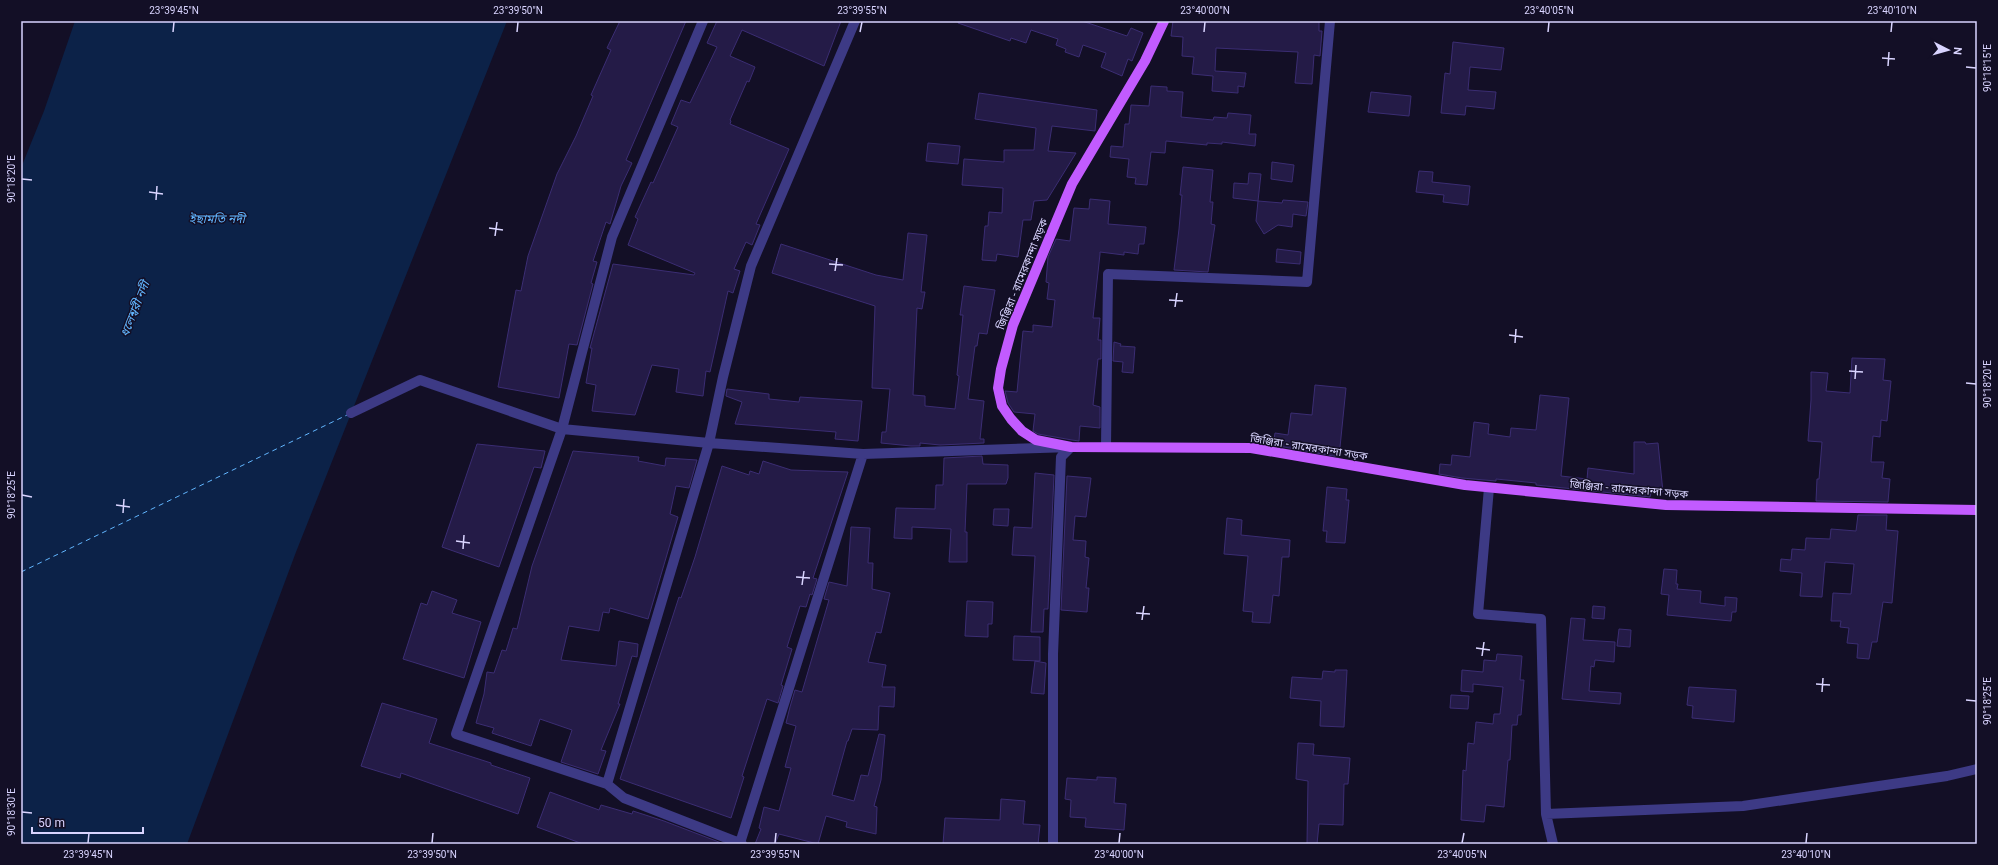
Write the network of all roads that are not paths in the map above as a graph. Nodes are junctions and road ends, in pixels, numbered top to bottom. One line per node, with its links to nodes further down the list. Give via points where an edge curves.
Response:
1 (703, 21): 6 (street, via 612,236)
2 (855, 21): 7 (street, via 751,266)
3 (1164, 21): 8 (main road, জিঞ্জিরা - রামেরকান্দা সড়ক, via 1145,61 1072,184 1012,325 1001,369 998,388 1002,406 1011,420 1036,440)
4 (1330, 21): 9 (street, via 1307,282 1108,274)
5 (351, 413): 6 (street, via 420,380)
6 (562, 429): 7 (street); 14 (street, via 456,734)
7 (709, 443): 10 (street); 14 (street)
8 (1071, 447): 9 (main road, জিঞ্জিরা - রামেরকান্দা সড়ক); 10 (street); 17 (street, via 1060,457 1053,654)
9 (1106, 447): 11 (main road, জিঞ্জিরা - রামেরকান্দা সড়ক, via 1251,448)
10 (863, 454): 16 (street)
11 (1489, 488): 12 (main road, জিঞ্জিরা - রামেরকান্দা সড়ক, via 1666,505); 15 (street, via 1478,614 1541,619)
12 (1977, 510)
13 (1977, 769): 15 (street, via 1947,776 1743,806)
14 (607, 784): 16 (street, via 624,798)
15 (1546, 814): 18 (street)
16 (741, 844)
17 (1053, 844)
18 (1553, 844)

